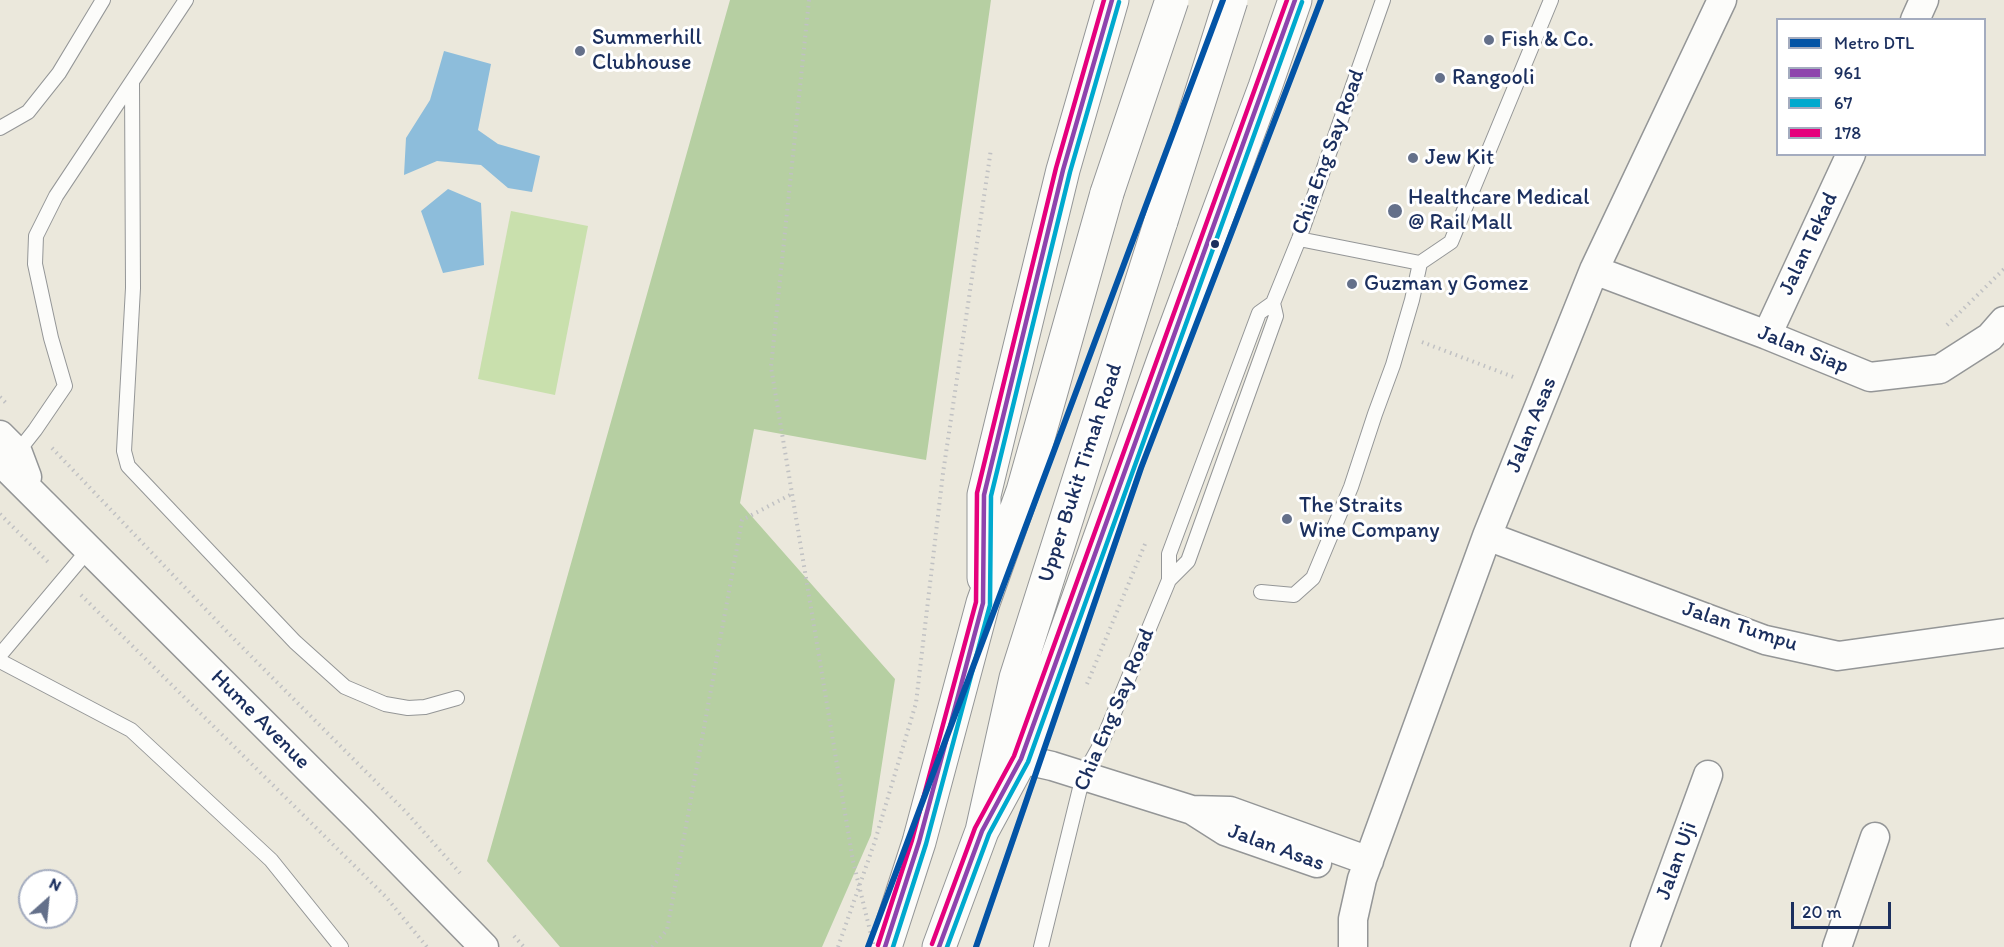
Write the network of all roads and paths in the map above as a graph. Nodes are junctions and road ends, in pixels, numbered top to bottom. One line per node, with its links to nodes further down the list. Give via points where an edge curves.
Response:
1 (103, 0): 14 (lane, via 59,73 28,112)
2 (186, 0): 13 (lane)
3 (809, 0): 30 (path, via 771,367)
4 (1112, 0): 37 (highway, via 1063,170 984,495)
5 (1172, 0): 37 (highway, bridge, via 1107,193 1023,491)
6 (1230, 0): 45 (highway, Upper Bukit Timah Road, bridge, via 1016,678)
7 (1295, 0): 42 (highway)
8 (1383, 0): 17 (lane, Chia Eng Say Road)
9 (1551, 0): 18 (lane, via 1451,242)
10 (1722, 0): 20 (street, Jalan Asas)
11 (1924, 0): 12 (street)
12 (1916, 18)
13 (132, 82): 28 (lane, via 57,196 36,236 36,264 65,386); 41 (lane, via 133,288 124,451 128,466 296,642 345,687 386,704 408,708)
14 (0, 128)
15 (991, 148): 55 (path, via 943,473 916,703)
16 (1850, 156): 24 (street, Jalan Tekad)
17 (1299, 239): 18 (lane); 21 (lane, Chia Eng Say Road)
18 (1420, 263): 25 (lane)
19 (2004, 269): 23 (path)
20 (1594, 270): 24 (street, Jalan Siap); 32 (street, Jalan Asas)
21 (1273, 303): 35 (lane, Chia Eng Say Road, via 1276,316 1188,561); 35 (lane, Chia Eng Say Road, via 1259,313 1173,543 1169,554)
22 (2004, 321): 24 (street, Jalan Siap, via 1990,337 1940,369 1870,377)
23 (1942, 329)
24 (1767, 334)
25 (1402, 335): 26 (path); 36 (lane, via 1351,487 1312,578 1294,595)
26 (1509, 375)
27 (0, 397): 28 (path)
28 (35, 430): 29 (lane); 48 (path, via 407,813)
29 (6, 454): 33 (street, Hume Avenue, via 34,495)
30 (792, 494): 54 (path, via 742,520 667,930); 56 (path, bridge, via 853,861)
31 (0, 514): 34 (path)
32 (1487, 536): 38 (street, Jalan Tumpu, via 1765,640 1838,656); 47 (street, Jalan Asas)
33 (89, 549): 34 (lane); 52 (street, Hume Avenue)
34 (64, 578): 39 (lane); 51 (path, via 386,897)
35 (1170, 580): 44 (lane, Chia Eng Say Road, via 1102,742)
36 (1262, 592)
37 (983, 603): 57 (highway, via 919,843)
38 (2004, 633)
39 (0, 654)
40 (0, 661): 50 (lane, via 131,730 271,860)
41 (457, 698)
42 (1021, 759): 44 (street, Jalan Asas); 45 (highway)
43 (1708, 775): 61 (street, Jalan Uji)
44 (1083, 776): 47 (street, Jalan Asas, via 1192,810 1230,811); 59 (lane, Chia Eng Say Road)
45 (982, 831): 58 (highway, Upper Bukit Timah Road)
46 (1875, 837): 62 (street)
47 (1366, 870): 60 (street, Jalan Asas, via 1353,920)
48 (461, 875)
49 (508, 929): 53 (path)
50 (341, 947)
51 (427, 947)
52 (484, 947)
53 (524, 947)
54 (652, 947)
55 (838, 947)
56 (874, 947)
57 (885, 947)
58 (939, 947)
59 (1041, 947)
60 (1353, 947)
61 (1645, 947)
62 (1837, 947)

